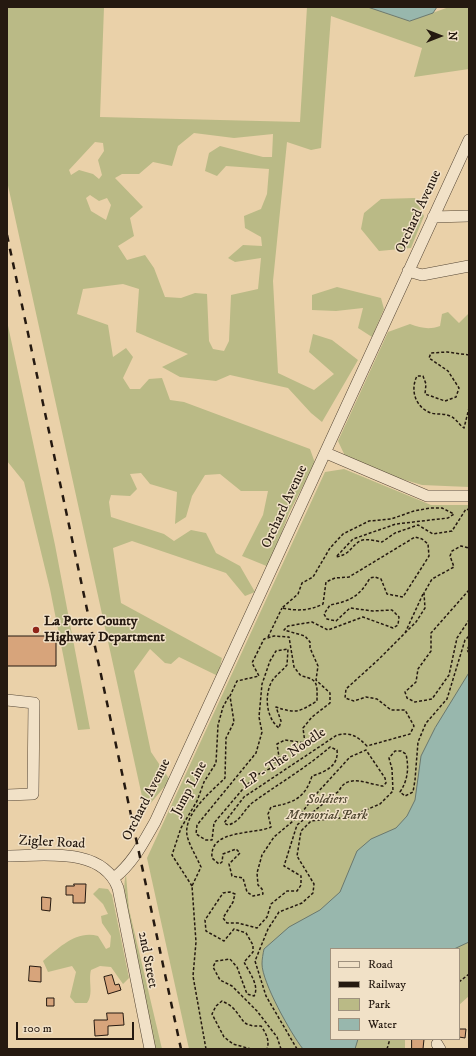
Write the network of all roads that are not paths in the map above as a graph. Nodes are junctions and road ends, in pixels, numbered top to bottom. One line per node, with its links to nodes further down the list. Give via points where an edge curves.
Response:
1 (469, 140): 3 (street, Orchard Avenue)
2 (469, 216): 3 (street)
3 (433, 217): 5 (street, Orchard Avenue)
4 (469, 266): 5 (street, via 422,275)
5 (408, 271): 6 (street, Orchard Avenue)
6 (326, 453): 7 (street, via 427,496); 11 (street, Orchard Avenue, via 155,822 135,858)
7 (469, 496)
8 (7, 700): 9 (street, via 34,704 33,794)
9 (7, 795)
10 (7, 856): 11 (street, Zigler Road, via 81,857 100,865)
11 (114, 878): 12 (street, 2nd Street)
12 (150, 1049)

